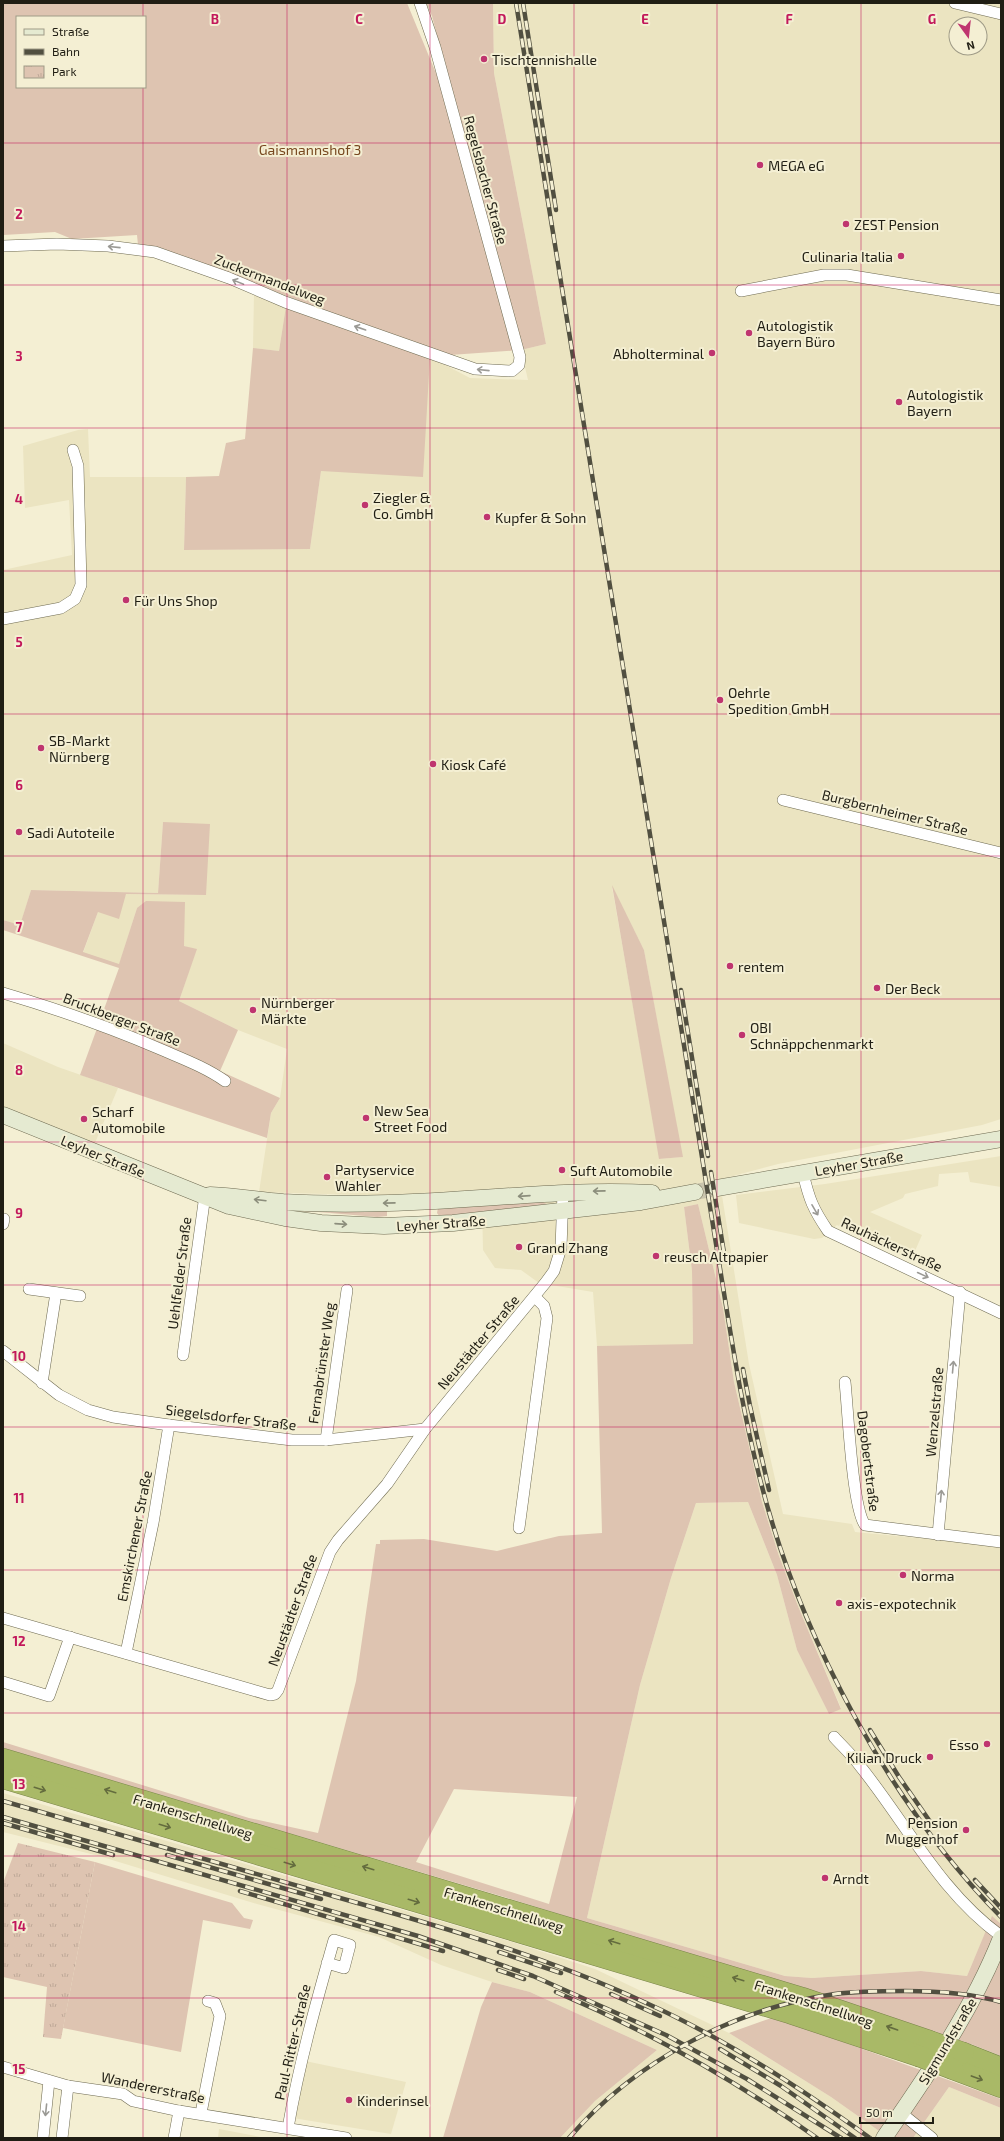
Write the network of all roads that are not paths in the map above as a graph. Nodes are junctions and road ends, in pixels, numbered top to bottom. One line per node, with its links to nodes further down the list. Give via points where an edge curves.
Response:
1 (420, 3): 7 (street, Regelsbacher Straße, via 435,47 520,357)
2 (960, 3): 3 (street)
3 (1001, 14)
4 (3, 246): 7 (street, Zuckermandelweg, one-way to 4, via 512,371 475,369 156,252 108,246)
5 (742, 291): 6 (street, via 824,275 846,274)
6 (1001, 300)
7 (519, 365)
8 (73, 450): 9 (street, via 78,466 81,585 75,599 61,608)
9 (3, 619)
10 (783, 800): 11 (street, Burgbernheimer Straße)
11 (1001, 853)
12 (3, 993): 13 (street, Bruckberger Straße, via 56,1008 122,1033 210,1070)
13 (225, 1081)
14 (3, 1115): 19 (main road, Leyher Straße, via 154,1177)
15 (1001, 1139): 16 (main road, Leyher Straße)
16 (803, 1173): 17 (main road, Leyher Straße); 23 (street, Rauhäckerstraße, one-way to 23, via 808,1198 828,1231)
17 (717, 1188)
18 (563, 1193): 19 (main road, Leyher Straße, one-way to 19, via 370,1204 288,1202); 20 (street, Neustädter Straße); 20 (main road, Leyher Straße, one-way to 18, via 688,1193)
19 (205, 1195): 20 (main road, Leyher Straße, one-way to 20, via 229,1206 258,1213 358,1226 429,1225); 29 (street, Uehlfelder Straße)
20 (563, 1212): 26 (street, Neustädter Straße, via 558,1259 554,1271)
21 (29, 1289): 24 (street)
22 (347, 1290): 34 (street, Fernabrünster Weg)
23 (960, 1292): 27 (street, Rauhäckerstraße); 36 (street, Wenzelstraße, one-way to 23)
24 (56, 1293): 25 (street); 31 (street)
25 (80, 1296)
26 (535, 1296): 33 (street, Neustädter Straße); 35 (street, Neustädter Straße, via 544,1306 547,1318)
27 (1001, 1313)
28 (3, 1351): 31 (street, Siegelsdorfer Straße)
29 (183, 1355)
30 (845, 1382): 36 (street, Dagobertstraße, via 852,1461 862,1521 870,1527)
31 (42, 1383): 32 (street, Siegelsdorfer Straße, via 88,1410 113,1417)
32 (169, 1426): 34 (street, Siegelsdorfer Straße, via 292,1440); 40 (street, Emskirchener Straße, via 153,1523)
33 (424, 1429): 34 (street, Siegelsdorfer Straße); 40 (street, Neustädter Straße, via 387,1484 330,1552 275,1694 270,1695)
34 (326, 1440)
35 (519, 1528)
36 (938, 1535): 37 (street, Dagobertstraße)
37 (1001, 1542)
38 (3, 1618): 39 (street, Neustädter Straße)
39 (70, 1637): 40 (street, Neustädter Straße); 41 (street, via 50,1696)
40 (126, 1653)
41 (3, 1682)
42 (834, 1736): 45 (street, via 860,1765 922,1852 952,1889)
43 (3, 1759): 48 (highway, Frankenschnellweg, one-way to 43, via 795,1996)
44 (3, 1778): 48 (highway, Frankenschnellweg, one-way to 48, via 790,2013)
45 (1001, 1937): 57 (main road, Sigmundstraße, via 992,1961 960,2024)
46 (327, 1963): 58 (street, Paul-Ritter-Straße, via 298,2071)
47 (208, 2001): 56 (street, via 215,2003 220,2016)
48 (924, 2049): 49 (highway, Frankenschnellweg, bridge)
49 (958, 2061): 51 (highway, Frankenschnellweg); 54 (highway, Frankenschnellweg, one-way to 54)
50 (3, 2067): 52 (street, Wandererstraße)
51 (1001, 2068)
52 (49, 2081): 53 (street, Wandererstraße); 59 (street, one-way to 59)
53 (68, 2086): 55 (street, Wandererstraße, via 123,2094 133,2101); 60 (street)
54 (1001, 2087)
55 (179, 2111): 56 (street, Wandererstraße); 61 (street)
56 (201, 2113): 58 (street, Wandererstraße)
57 (901, 2113): 63 (main road, Sigmundstraße); 64 (street)
58 (288, 2128): 62 (street, Wandererstraße)
59 (42, 2138)
60 (62, 2138)
61 (174, 2138)
62 (346, 2138)
63 (884, 2138)
64 (932, 2138)

